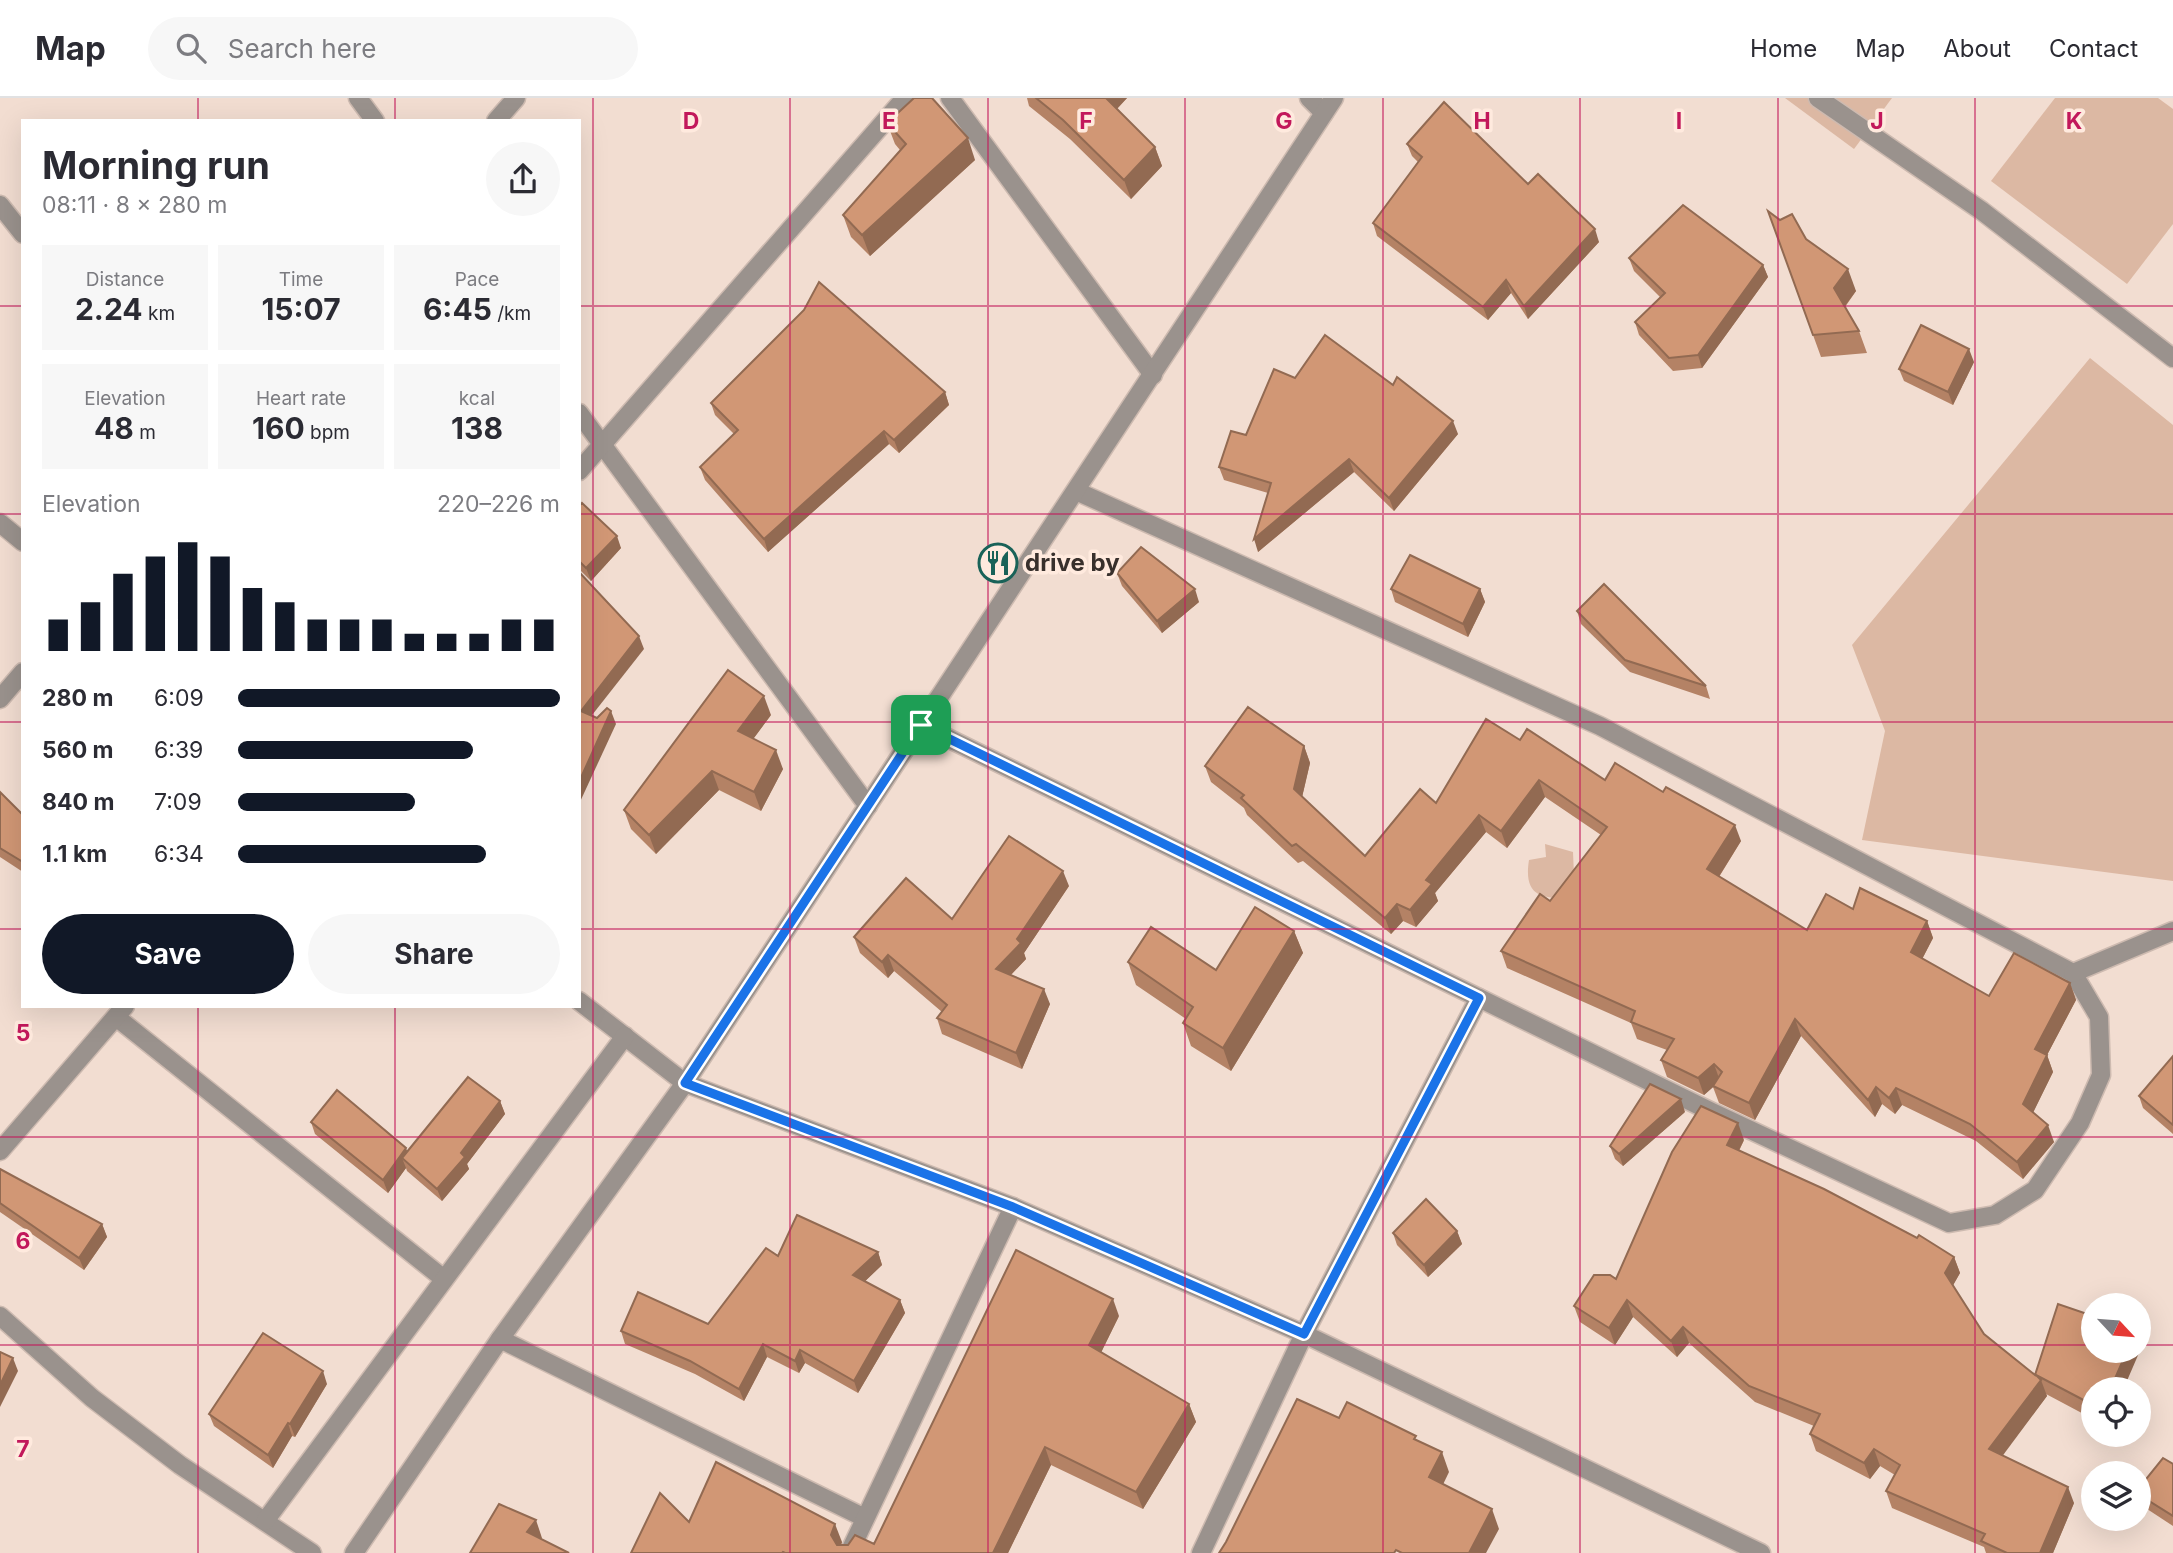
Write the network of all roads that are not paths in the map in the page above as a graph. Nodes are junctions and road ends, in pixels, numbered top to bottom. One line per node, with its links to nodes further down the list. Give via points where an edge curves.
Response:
1 (358, 98): 9 (street)
2 (516, 98): 10 (street)
3 (905, 98): 16 (street)
4 (950, 98): 14 (street)
5 (1309, 98): 8 (street)
6 (1334, 98): 8 (street)
7 (1818, 98): 13 (street, via 1982,211)
8 (1324, 113): 14 (street)
9 (373, 119)
10 (498, 119)
11 (0, 205): 12 (street)
12 (21, 231)
13 (2173, 358)
14 (1153, 375): 18 (street)
15 (581, 416): 16 (street)
16 (601, 445): 17 (street); 24 (street)
17 (581, 469)
18 (1076, 491): 23 (street); 26 (street, via 1600,726)
19 (0, 523): 20 (street)
20 (21, 540)
21 (21, 674): 22 (street)
22 (0, 699)
23 (921, 725): 24 (street); 27 (street)
24 (868, 806): 31 (street)
25 (2173, 931): 26 (street)
26 (2073, 973): 27 (street, via 2099,1017 2101,1075 2080,1123 2035,1190 1995,1214 1949,1223)
27 (1479, 998): 36 (street)
28 (581, 1003): 30 (street)
29 (121, 1011): 32 (street); 34 (street)
30 (625, 1036): 31 (street); 34 (street)
31 (685, 1083): 33 (street); 37 (street)
32 (0, 1152)
33 (1013, 1207): 36 (street); 38 (street)
34 (444, 1279): 39 (street)
35 (0, 1315): 39 (street, via 103,1406 180,1465)
36 (1304, 1334): 43 (street); 44 (street)
37 (500, 1339): 38 (street); 41 (street)
38 (865, 1518): 42 (street)
39 (265, 1521): 40 (street)
40 (312, 1553)
41 (354, 1553)
42 (849, 1553)
43 (1201, 1553)
44 (1761, 1553)

